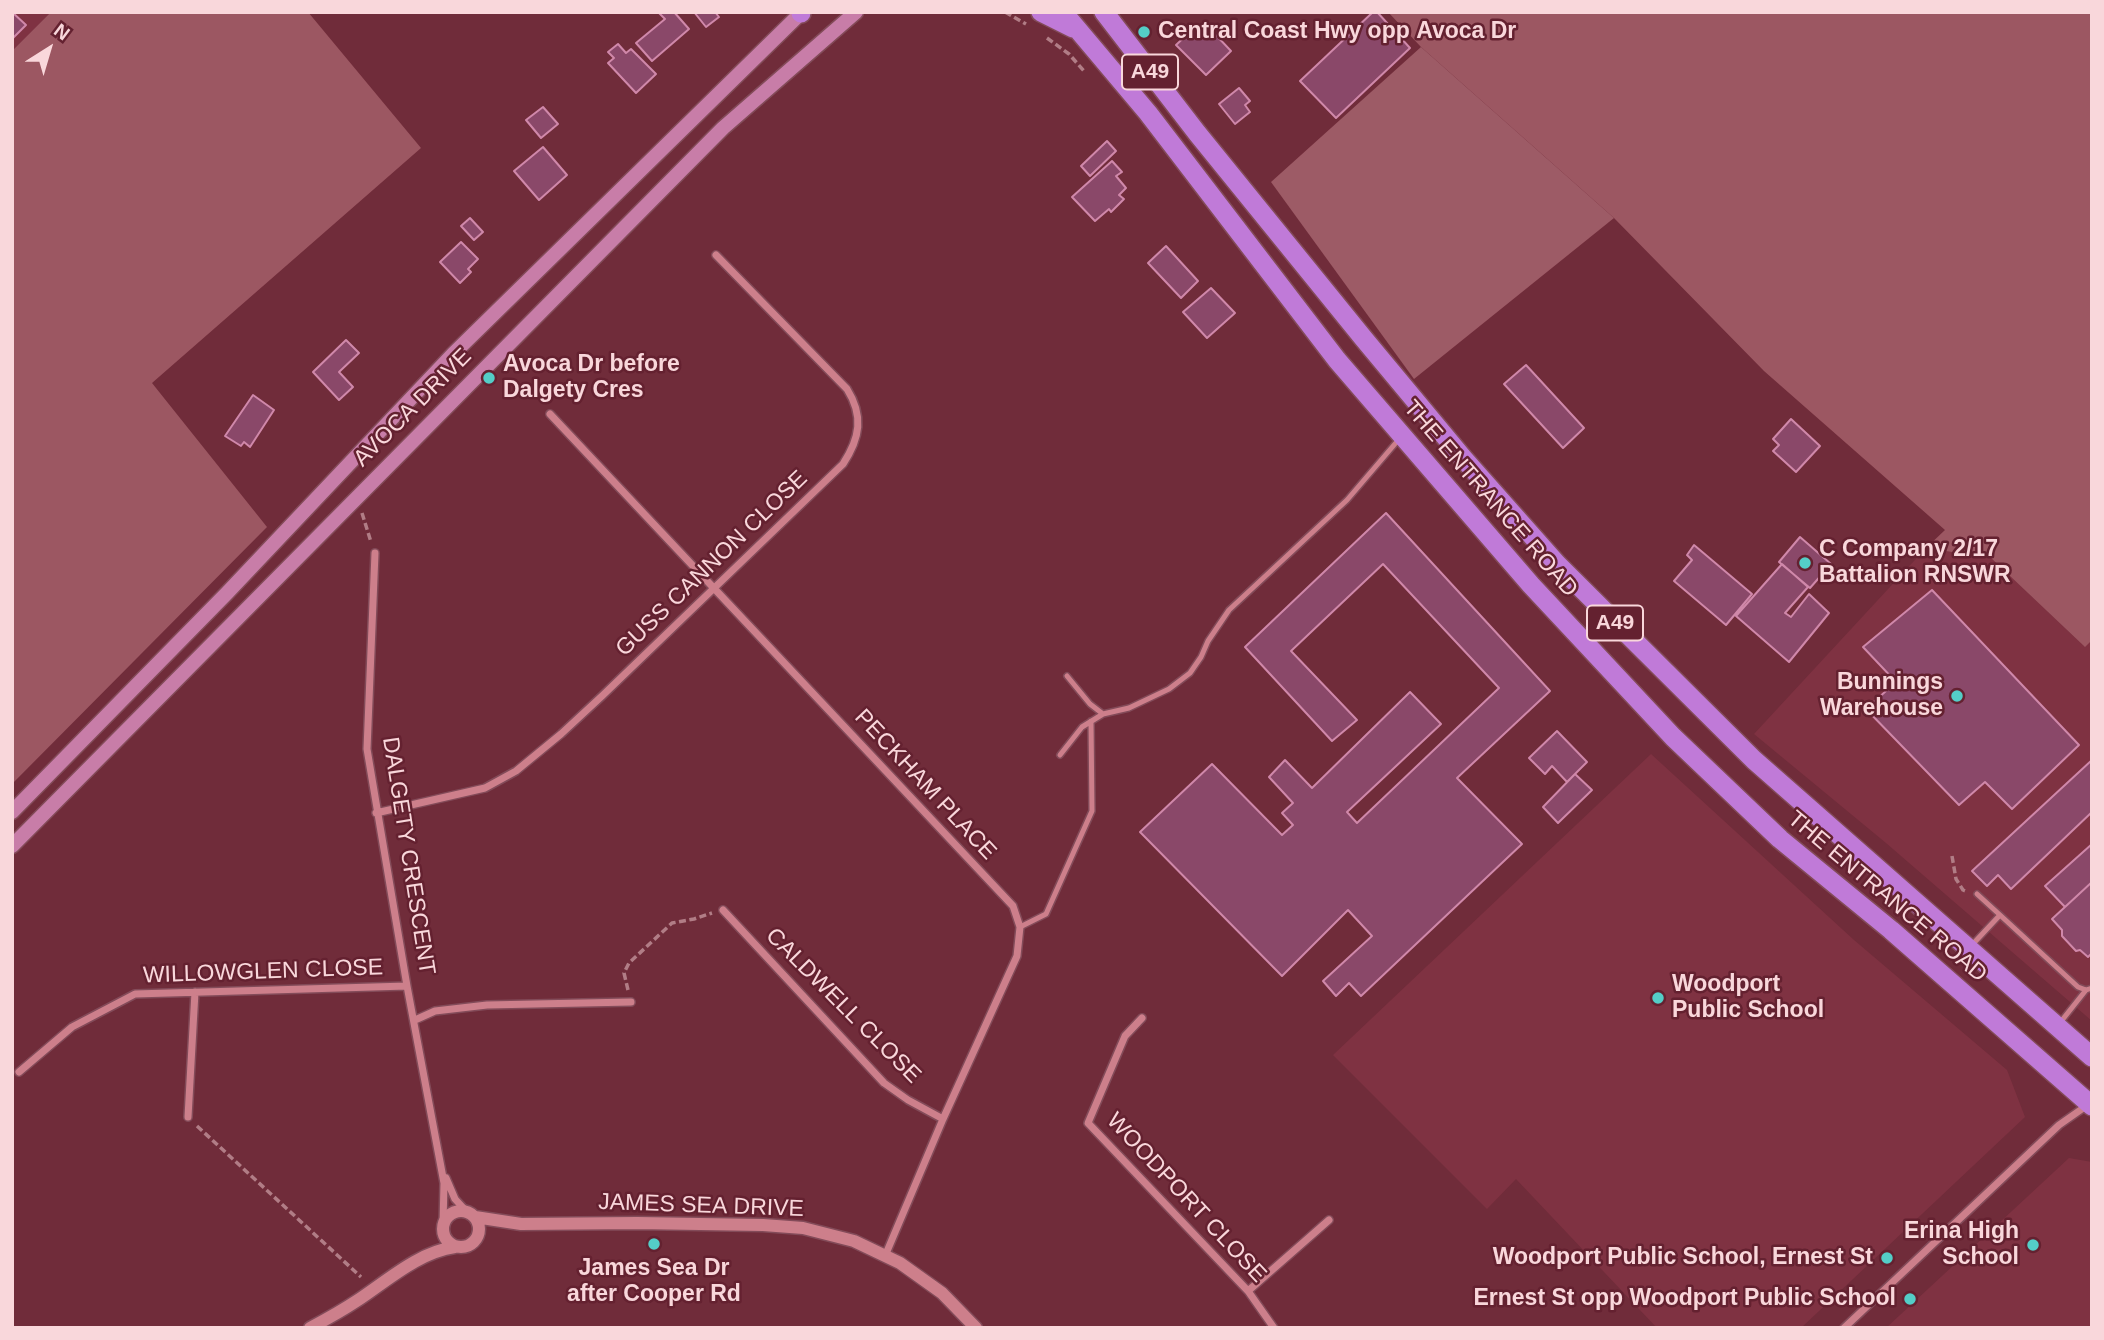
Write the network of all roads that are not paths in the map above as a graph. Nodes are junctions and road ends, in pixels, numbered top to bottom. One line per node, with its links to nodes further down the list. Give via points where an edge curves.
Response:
1 (801, 12): 16 (main road, AVOCA DRIVE, via 453,354 228,593)
2 (856, 12): 18 (main road, AVOCA DRIVE, via 723,128)
3 (1063, 12): 6 (highway, THE ENTRANCE ROAD / A49)
4 (1104, 12): 23 (highway, THE ENTRANCE ROAD / A49, via 1364,339 1556,564 1754,760)
5 (1036, 23): 6 (highway)
6 (1081, 32): 9 (highway, THE ENTRANCE ROAD / A49)
7 (716, 255): 11 (street, GUSS CANNON CLOSE, via 847,389 855,402 858,426 855,447 843,464)
8 (550, 414): 11 (street, PECKHAM PLACE)
9 (1402, 436): 13 (lane, via 1347,500 1228,610 1190,673 1129,708); 33 (highway, THE ENTRANCE ROAD / A49, via 1531,585 1673,737 1780,839)
10 (375, 553): 17 (street, DALGETY CRESCENT, via 367,749)
11 (713, 588): 17 (street, GUSS CANNON CLOSE, via 561,734 516,771 485,788); 22 (street, PECKHAM PLACE, via 1013,906)
12 (1067, 676): 13 (lane)
13 (1103, 714): 14 (lane)
14 (1091, 721): 15 (lane); 22 (lane, via 1092,811 1046,914)
15 (1060, 755)
16 (12, 812)
17 (376, 813): 24 (street, DALGETY CRESCENT)
18 (12, 846)
19 (1977, 894): 21 (lane)
20 (723, 910): 35 (street, CALDWELL CLOSE, via 884,1083)
21 (2000, 915): 23 (lane); 25 (lane, via 2078,987)
22 (1020, 927): 35 (street, via 1017,956)
23 (1969, 948): 30 (highway, THE ENTRANCE ROAD / A49)
24 (407, 986): 26 (street, WILLOWGLEN CLOSE); 29 (street, DALGETY CRESCENT)
25 (2089, 989): 30 (lane)
26 (195, 992): 32 (street, WILLOWGLEN CLOSE, via 135,994 72,1027); 34 (street)
27 (631, 1002): 29 (street, via 487,1004 435,1011)
28 (1142, 1018): 45 (street, WOODPORT CLOSE, via 1125,1035 1088,1123)
29 (415, 1020): 36 (street, DALGETY CRESCENT)
30 (2057, 1027): 31 (highway, THE ENTRANCE ROAD / A49)
31 (2092, 1057)
32 (19, 1072)
33 (2091, 1104): 49 (street, via 2059,1125)
34 (188, 1117)
35 (943, 1119): 43 (street)
36 (440, 1161): 37 (street, DALGETY CRESCENT, via 455,1199); 40 (street, DALGETY CRESCENT)
37 (471, 1214): 39 (street, JAMES SEA DRIVE); 40 (street, via 450,1214); 41 (street, via 479,1226)
38 (1329, 1220): 45 (street)
39 (521, 1224): 41 (street, JAMES SEA DRIVE); 43 (street, JAMES SEA DRIVE, via 803,1228 853,1241)
40 (443, 1228): 42 (street); 44 (street)
41 (478, 1235): 42 (street, via 467,1247)
42 (455, 1247): 44 (street, via 430,1254)
43 (885, 1256): 47 (street, JAMES SEA DRIVE, via 942,1293)
44 (400, 1271): 46 (street)
45 (1248, 1291): 48 (street, WOODPORT CLOSE)
46 (310, 1328)
47 (976, 1328)
48 (1274, 1328)
49 (1844, 1328)

